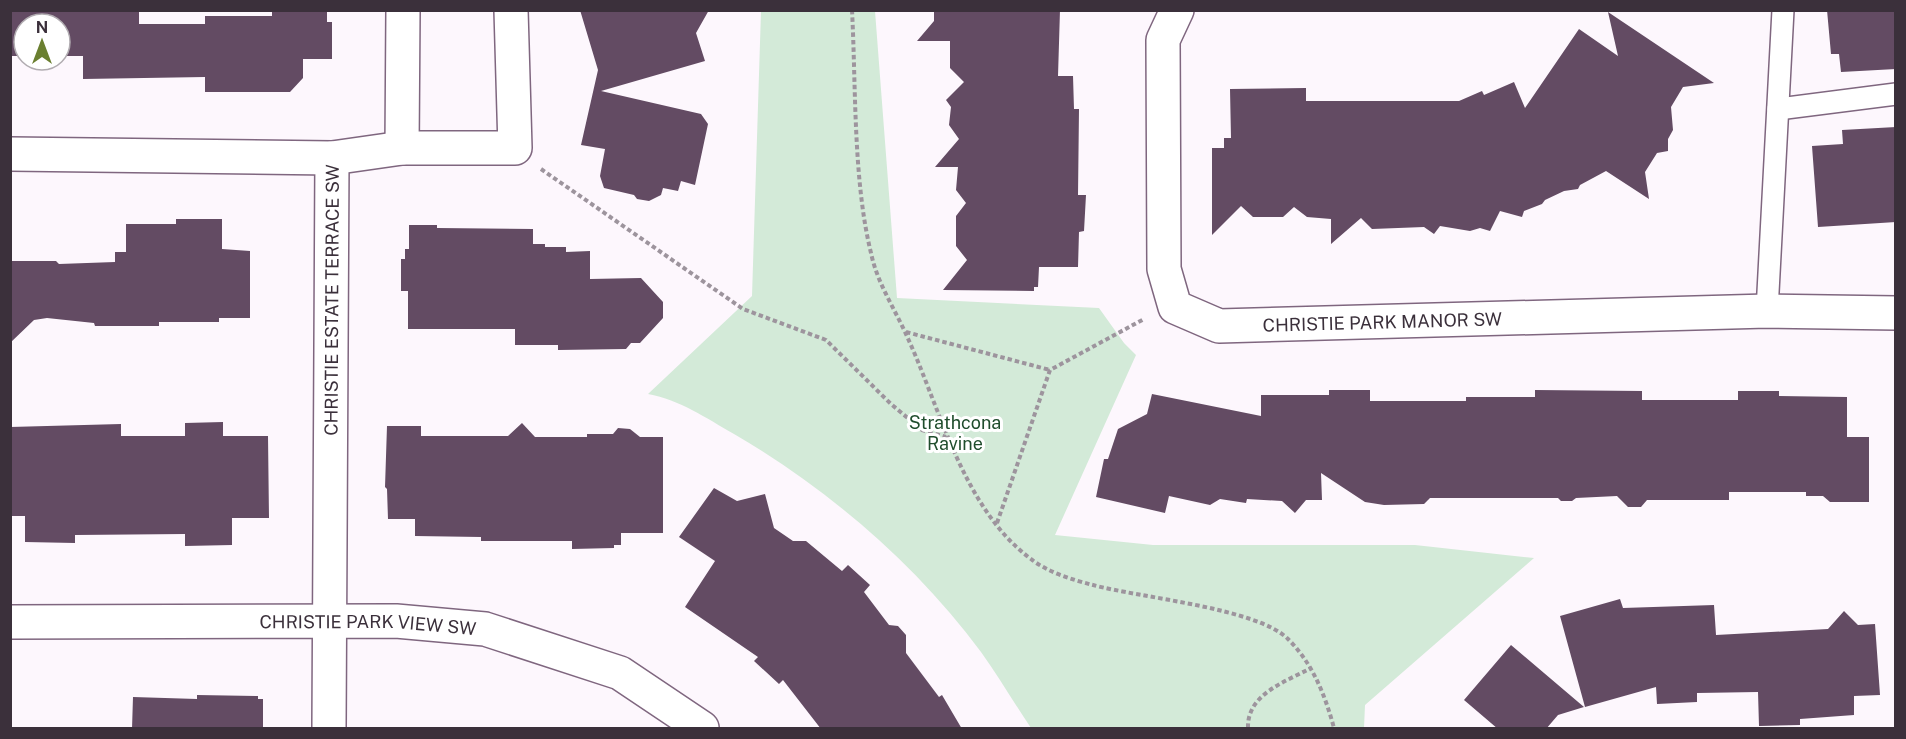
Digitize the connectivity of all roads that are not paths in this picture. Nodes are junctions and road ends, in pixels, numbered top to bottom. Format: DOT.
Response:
graph roads {
  1 [pos="403,10"];
  2 [pos="511,10"];
  3 [pos="1177,10"];
  4 [pos="1784,10"];
  5 [pos="1896,94"];
  6 [pos="1778,109"];
  7 [pos="402,148"];
  8 [pos="10,154"];
  9 [pos="332,158"];
  10 [pos="1767,311"];
  11 [pos="1896,313"];
  12 [pos="331,620"];
  13 [pos="10,622"];
  14 [pos="329,729"];
  15 [pos="702,729"];
  1 -- 7 [label="street"];
  2 -- 7 [label="street"];
  3 -- 10 [label="street, CHRISTIE PARK MANOR SW"];
  4 -- 6 [label="lane"];
  5 -- 6 [label="lane"];
  6 -- 10 [label="lane"];
  7 -- 9 [label="street"];
  8 -- 9 [label="street, CHRISTIE ESTATE TERRACE SW"];
  9 -- 12 [label="street, CHRISTIE ESTATE TERRACE SW"];
  10 -- 11 [label="street, CHRISTIE PARK MANOR SW"];
  12 -- 13 [label="street, CHRISTIE PARK VIEW SW"];
  12 -- 14 [label="street, CHRISTIE ESTATE TERRACE SW"];
  12 -- 15 [label="street, CHRISTIE PARK VIEW SW"];
}
